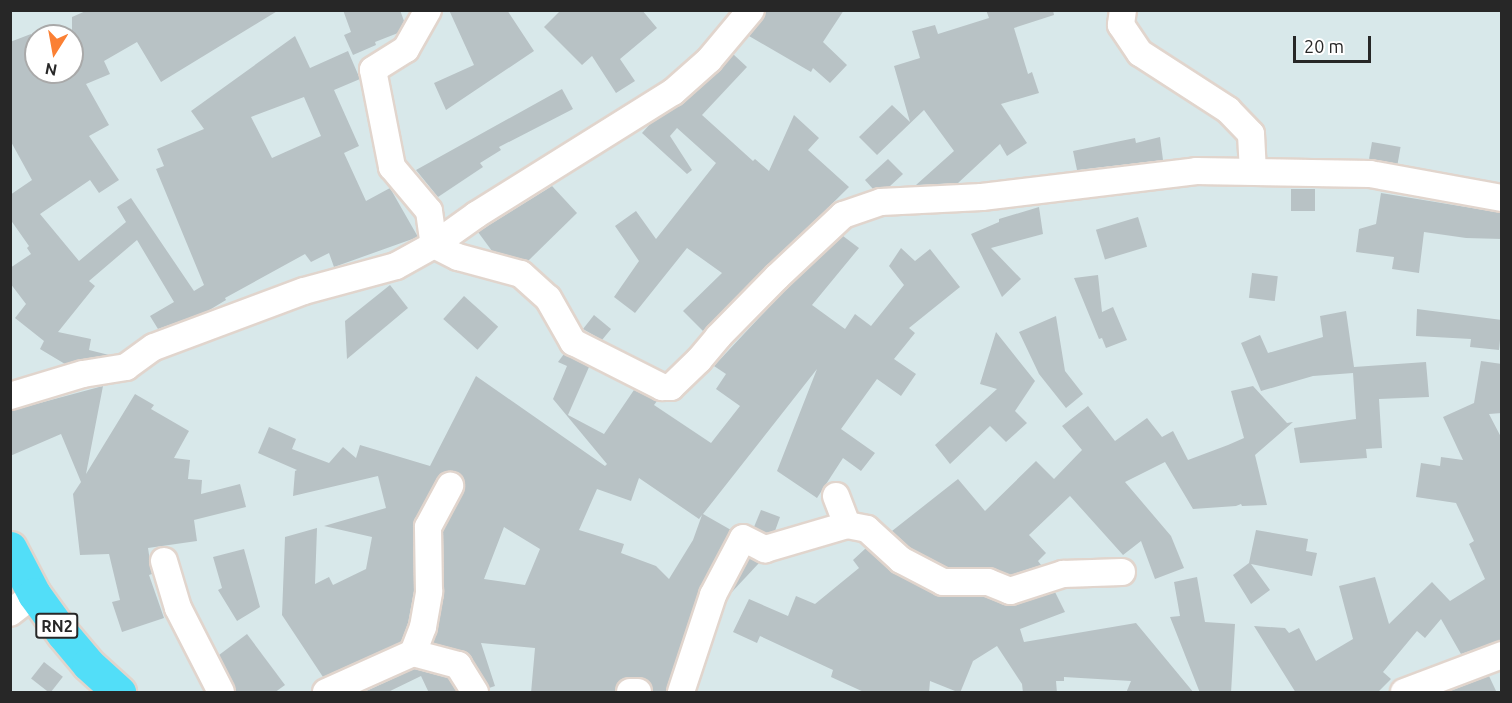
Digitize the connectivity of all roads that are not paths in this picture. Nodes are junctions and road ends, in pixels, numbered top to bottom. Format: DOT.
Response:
graph roads {
  1 [pos="428,10"];
  2 [pos="751,10"];
  3 [pos="1123,10"];
  4 [pos="1252,171"];
  5 [pos="1502,198"];
  6 [pos="434,245"];
  7 [pos="10,396"];
  8 [pos="450,486"];
  9 [pos="836,496"];
  10 [pos="847,525"];
  11 [pos="10,548"];
  12 [pos="164,561"];
  13 [pos="1122,572"];
  14 [pos="22,604"];
  15 [pos="413,653"];
  16 [pos="1502,655"];
  17 [pos="119,693"];
  18 [pos="221,693"];
  19 [pos="326,693"];
  20 [pos="475,693"];
  21 [pos="630,693"];
  22 [pos="638,693"];
  23 [pos="681,693"];
  24 [pos="1404,693"];
  1 -- 6 [label="street"];
  2 -- 6 [label="street"];
  3 -- 4 [label="street"];
  4 -- 5 [label="street"];
  4 -- 6 [label="street"];
  6 -- 7 [label="street"];
  8 -- 15 [label="street"];
  9 -- 10 [label="street"];
  10 -- 13 [label="street"];
  10 -- 23 [label="street"];
  11 -- 14 [label="highway, RN2"];
  12 -- 18 [label="street"];
  14 -- 17 [label="highway, RN2"];
  15 -- 19 [label="street"];
  15 -- 20 [label="street"];
  16 -- 24 [label="street"];
  21 -- 22 [label="street"];
}
